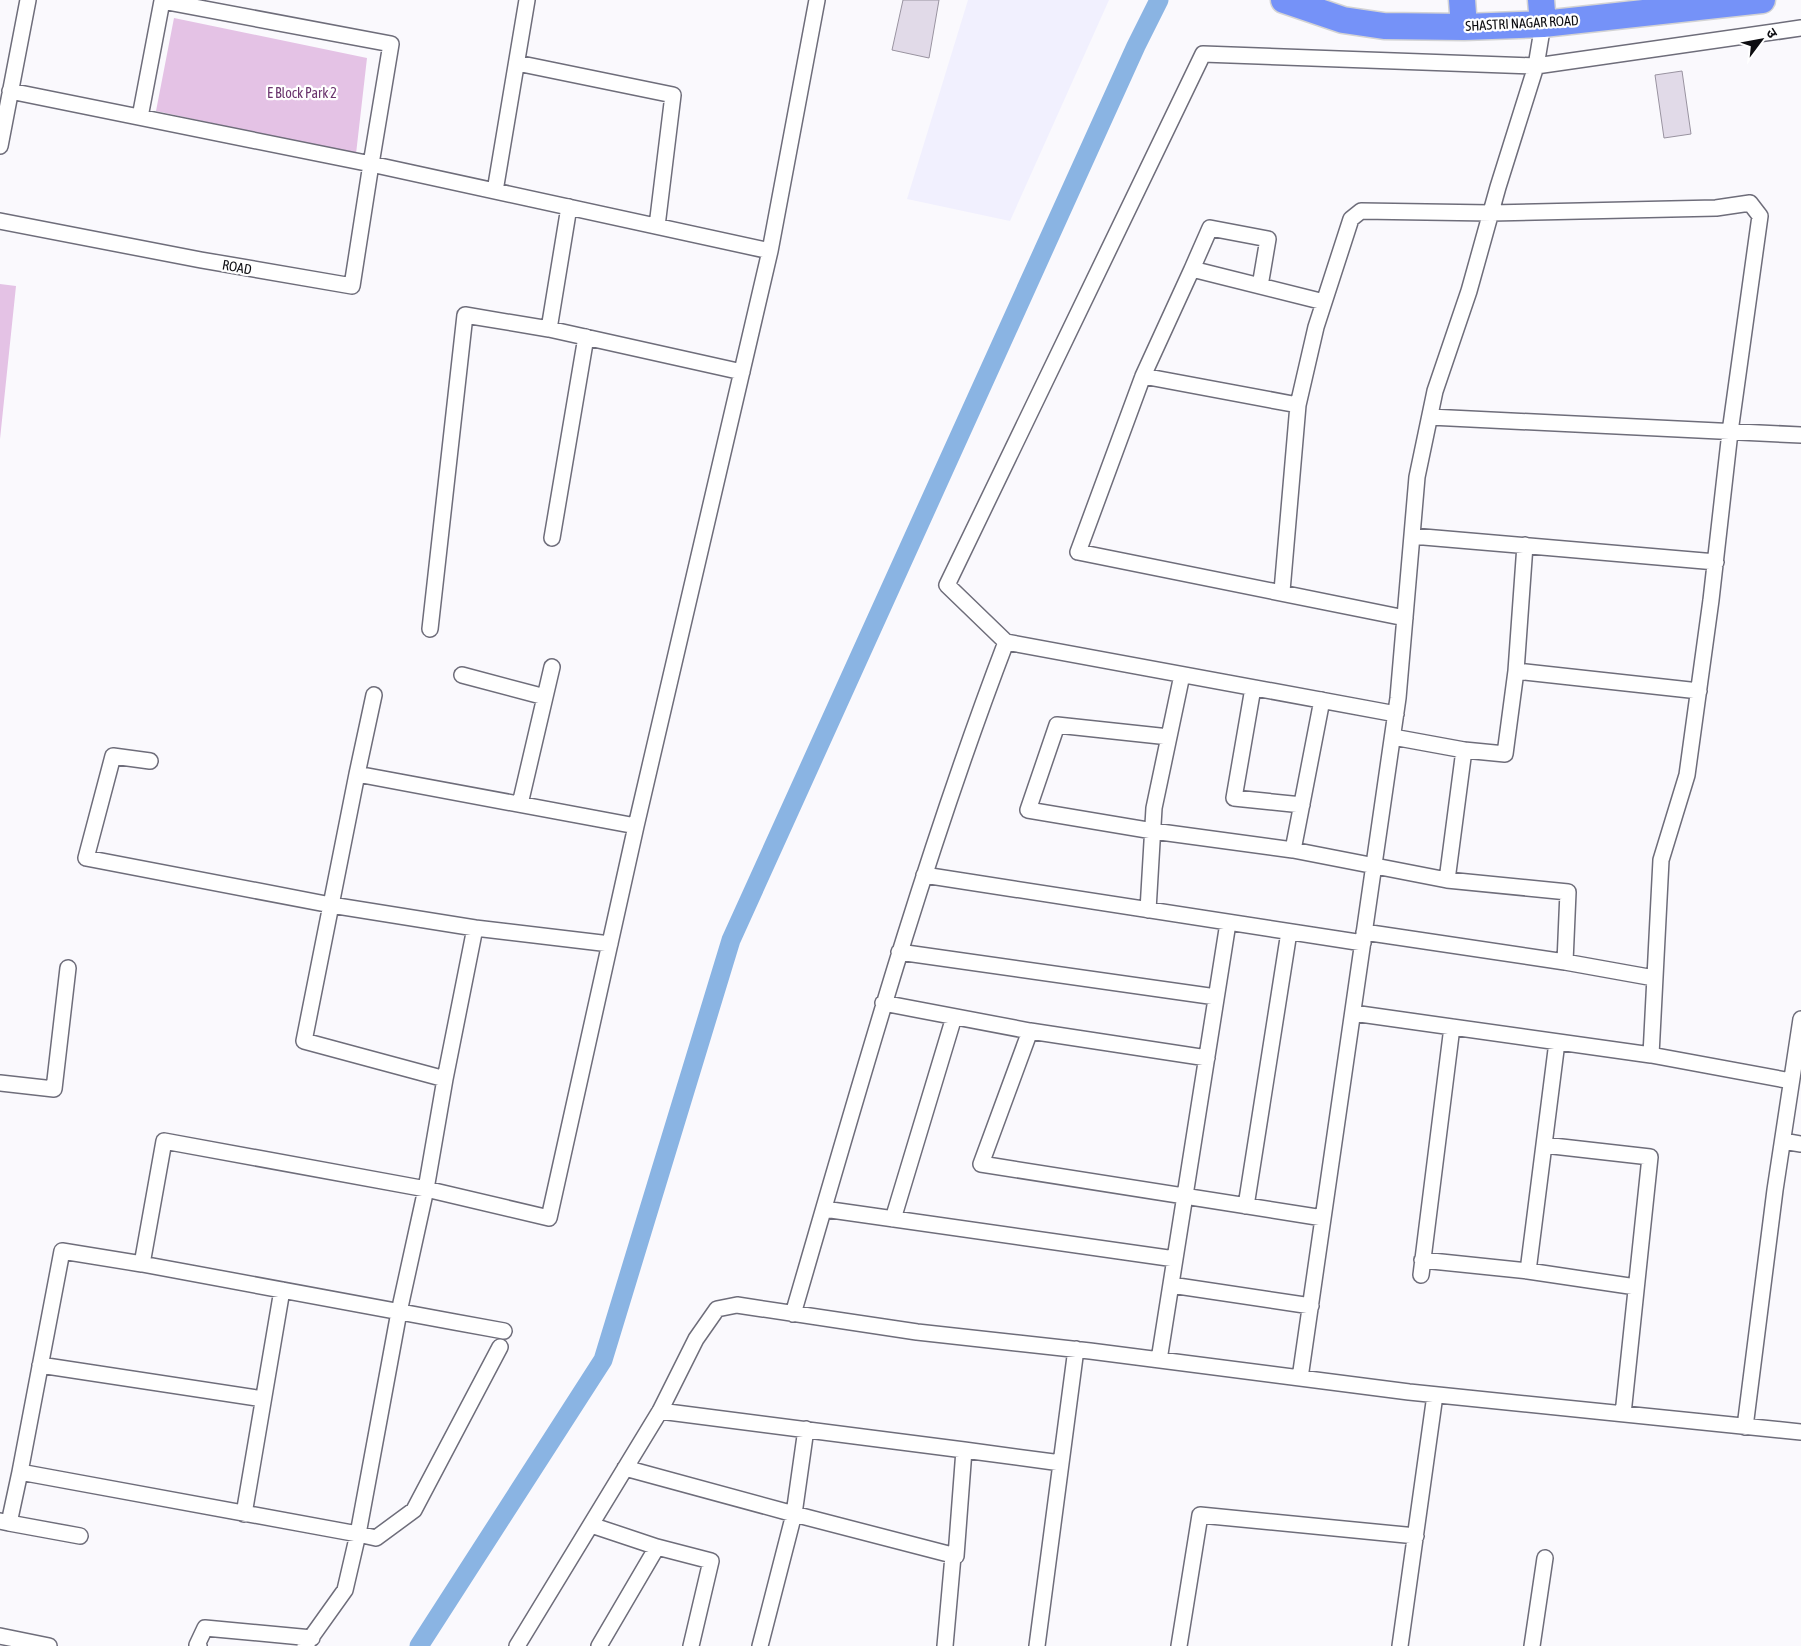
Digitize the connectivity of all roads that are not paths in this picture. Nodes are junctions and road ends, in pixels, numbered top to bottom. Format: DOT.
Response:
graph roads {
  1 [pos="28,0"];
  2 [pos="527,0"];
  3 [pos="817,0"];
  4 [pos="1284,0"];
  5 [pos="1462,0"];
  6 [pos="1762,0"];
  7 [pos="1542,12"];
  8 [pos="1464,27"];
  9 [pos="1801,28"];
  10 [pos="517,63"];
  11 [pos="1536,66"];
  12 [pos="10,92"];
  13 [pos="140,118"];
  14 [pos="0,146"];
  15 [pos="371,164"];
  16 [pos="496,191"];
  17 [pos="569,207"];
  18 [pos="1491,213"];
  19 [pos="0,221"];
  20 [pos="657,226"];
  21 [pos="770,251"];
  22 [pos="1192,269"];
  23 [pos="1260,286"];
  24 [pos="1324,302"];
  25 [pos="548,329"];
  26 [pos="586,337"];
  27 [pos="742,372"];
  28 [pos="1143,376"];
  29 [pos="1298,405"];
  30 [pos="1430,417"];
  31 [pos="1730,432"];
  32 [pos="1801,435"];
  33 [pos="1412,536"];
  34 [pos="552,538"];
  35 [pos="1525,546"];
  36 [pos="1716,562"];
  37 [pos="1282,592"];
  38 [pos="1405,618"];
  39 [pos="430,628"];
  40 [pos="1006,642"];
  41 [pos="552,667"];
  42 [pos="1516,671"];
  43 [pos="462,675"];
  44 [pos="1182,675"];
  45 [pos="1252,688"];
  46 [pos="1699,691"];
  47 [pos="374,695"];
  48 [pos="545,697"];
  49 [pos="1322,700"];
  50 [pos="1396,714"];
  51 [pos="1393,736"];
  52 [pos="1169,737"];
  53 [pos="1464,750"];
  54 [pos="150,761"];
  55 [pos="357,774"];
  56 [pos="520,804"];
  57 [pos="1302,805"];
  58 [pos="636,826"];
  59 [pos="1152,831"];
  60 [pos="1293,850"];
  61 [pos="1374,867"];
  62 [pos="924,875"];
  63 [pos="1447,880"];
  64 [pos="331,905"];
  65 [pos="1148,910"];
  66 [pos="1228,923"];
  67 [pos="475,928"];
  68 [pos="1289,932"];
  69 [pos="1364,938"];
  70 [pos="610,944"];
  71 [pos="900,952"];
  72 [pos="1565,962"];
  73 [pos="68,968"];
  74 [pos="1654,978"];
  75 [pos="1216,997"];
  76 [pos="883,1003"];
  77 [pos="1353,1013"];
  78 [pos="954,1016"];
  79 [pos="1801,1019"];
  80 [pos="1452,1027"];
  81 [pos="1030,1031"];
  82 [pos="1557,1042"];
  83 [pos="1799,1042"];
  84 [pos="1650,1056"];
  85 [pos="1207,1058"];
  86 [pos="445,1079"];
  87 [pos="1791,1081"];
  88 [pos="0,1083"];
  89 [pos="1783,1141"];
  90 [pos="1801,1144"];
  91 [pos="1544,1145"];
  92 [pos="426,1189"];
  93 [pos="1185,1197"];
  94 [pos="1246,1206"];
  95 [pos="824,1209"];
  96 [pos="1323,1218"];
  97 [pos="893,1219"];
  98 [pos="1175,1259"];
  99 [pos="142,1264"];
  100 [pos="1528,1270"];
  101 [pos="1171,1285"];
  102 [pos="1636,1287"];
  103 [pos="282,1290"];
  104 [pos="1311,1306"];
  105 [pos="399,1312"];
  106 [pos="793,1314"];
  107 [pos="504,1332"];
  108 [pos="500,1348"];
  109 [pos="1076,1349"];
  110 [pos="1159,1360"];
  111 [pos="40,1365"];
  112 [pos="1300,1378"];
  113 [pos="1435,1395"];
  114 [pos="264,1399"];
  115 [pos="660,1411"];
  116 [pos="1623,1414"];
  117 [pos="1745,1427"];
  118 [pos="806,1429"];
  119 [pos="1801,1432"];
  120 [pos="964,1450"];
  121 [pos="1061,1463"];
  122 [pos="625,1468"];
  123 [pos="20,1472"];
  124 [pos="244,1514"];
  125 [pos="794,1514"];
  126 [pos="4,1522"];
  127 [pos="591,1525"];
  128 [pos="358,1534"];
  129 [pos="80,1536"];
  130 [pos="1416,1536"];
  131 [pos="657,1547"];
  132 [pos="953,1556"];
  133 [pos="1545,1558"];
  134 [pos="0,1636"];
  135 [pos="309,1642"];
  136 [pos="49,1646"];
  137 [pos="197,1646"];
  138 [pos="517,1646"];
  139 [pos="599,1646"];
  140 [pos="691,1646"];
  141 [pos="760,1646"];
  142 [pos="945,1646"];
  143 [pos="1037,1646"];
  144 [pos="1179,1646"];
  145 [pos="1400,1646"];
  146 [pos="1532,1646"];
  1 -- 12 [label="street"];
  2 -- 10 [label="street"];
  3 -- 21 [label="street"];
  4 -- 8 [label="highway, SHASTRI NAGAR ROAD"];
  5 -- 8 [label="highway"];
  6 -- 7 [label="highway, SHASTRI NAGAR ROAD"];
  7 -- 8 [label="highway, SHASTRI NAGAR ROAD"];
  7 -- 11 [label="street"];
  9 -- 11 [label="street"];
  10 -- 16 [label="street"];
  10 -- 20 [label="street"];
  11 -- 18 [label="street"];
  11 -- 40 [label="street"];
  12 -- 13 [label="street"];
  12 -- 14 [label="street"];
  13 -- 15 [label="street"];
  13 -- 15 [label="street, ROAD"];
  15 -- 16 [label="street"];
  15 -- 19 [label="street, ROAD"];
  16 -- 17 [label="street"];
  17 -- 20 [label="street"];
  17 -- 25 [label="street"];
  18 -- 24 [label="street"];
  18 -- 30 [label="street"];
  18 -- 31 [label="street"];
  20 -- 21 [label="street"];
  21 -- 27 [label="street"];
  22 -- 23 [label="street"];
  22 -- 23 [label="street"];
  22 -- 28 [label="street"];
  23 -- 24 [label="street"];
  24 -- 29 [label="street"];
  25 -- 26 [label="street"];
  25 -- 39 [label="street"];
  26 -- 27 [label="street"];
  26 -- 34 [label="street"];
  27 -- 58 [label="street"];
  28 -- 29 [label="street"];
  28 -- 37 [label="street"];
  29 -- 37 [label="street"];
  30 -- 31 [label="street"];
  30 -- 33 [label="street"];
  31 -- 32 [label="street"];
  31 -- 36 [label="street"];
  33 -- 35 [label="street"];
  33 -- 38 [label="street"];
  35 -- 36 [label="street"];
  35 -- 42 [label="street"];
  36 -- 46 [label="street"];
  37 -- 38 [label="street"];
  38 -- 50 [label="street"];
  40 -- 44 [label="street"];
  40 -- 62 [label="street"];
  41 -- 48 [label="street"];
  42 -- 46 [label="street"];
  42 -- 53 [label="street"];
  43 -- 48 [label="street"];
  44 -- 45 [label="street"];
  44 -- 52 [label="street"];
  45 -- 49 [label="street"];
  45 -- 57 [label="street"];
  46 -- 74 [label="street"];
  47 -- 55 [label="street"];
  48 -- 56 [label="street"];
  49 -- 50 [label="street"];
  49 -- 57 [label="street"];
  50 -- 51 [label="street"];
  51 -- 53 [label="street"];
  51 -- 61 [label="street"];
  52 -- 59 [label="street"];
  52 -- 59 [label="street"];
  53 -- 63 [label="street"];
  54 -- 64 [label="street"];
  55 -- 56 [label="street"];
  55 -- 64 [label="street"];
  56 -- 58 [label="street"];
  57 -- 60 [label="street"];
  58 -- 70 [label="street"];
  59 -- 60 [label="street"];
  59 -- 65 [label="street"];
  60 -- 61 [label="street"];
  61 -- 63 [label="street"];
  61 -- 69 [label="street"];
  62 -- 65 [label="street"];
  62 -- 71 [label="street"];
  63 -- 72 [label="street"];
  64 -- 67 [label="street"];
  64 -- 86 [label="street"];
  65 -- 66 [label="street"];
  66 -- 68 [label="street"];
  66 -- 75 [label="street"];
  67 -- 70 [label="street"];
  67 -- 86 [label="street"];
  68 -- 69 [label="street"];
  68 -- 94 [label="street"];
  69 -- 72 [label="street"];
  69 -- 77 [label="street"];
  70 -- 92 [label="street"];
  71 -- 75 [label="street"];
  71 -- 76 [label="street"];
  72 -- 74 [label="street"];
  73 -- 88 [label="street"];
  74 -- 84 [label="street"];
  75 -- 85 [label="street"];
  76 -- 78 [label="street"];
  76 -- 95 [label="street"];
  77 -- 80 [label="street"];
  77 -- 96 [label="street"];
  78 -- 81 [label="street"];
  78 -- 97 [label="street"];
  79 -- 83 [label="street"];
  80 -- 82 [label="street"];
  80 -- 100 [label="street"];
  81 -- 85 [label="street"];
  81 -- 93 [label="street"];
  82 -- 84 [label="street"];
  82 -- 91 [label="street"];
  83 -- 87 [label="street"];
  84 -- 87 [label="street"];
  85 -- 93 [label="street"];
  86 -- 92 [label="street"];
  87 -- 89 [label="street"];
  89 -- 90 [label="street"];
  89 -- 117 [label="street"];
  91 -- 100 [label="street"];
  91 -- 102 [label="street"];
  92 -- 99 [label="street"];
  92 -- 105 [label="street"];
  93 -- 94 [label="street"];
  93 -- 98 [label="street"];
  94 -- 96 [label="street"];
  95 -- 97 [label="street"];
  95 -- 106 [label="street"];
  96 -- 104 [label="street"];
  97 -- 98 [label="street"];
  98 -- 101 [label="street"];
  99 -- 103 [label="street"];
  99 -- 111 [label="street"];
  100 -- 102 [label="street"];
  101 -- 104 [label="street"];
  101 -- 110 [label="street"];
  102 -- 116 [label="street"];
  103 -- 105 [label="street"];
  103 -- 114 [label="street"];
  104 -- 112 [label="street"];
  105 -- 107 [label="street"];
  105 -- 128 [label="street"];
  106 -- 109 [label="street"];
  106 -- 115 [label="street"];
  108 -- 128 [label="street"];
  109 -- 110 [label="street"];
  109 -- 121 [label="street"];
  110 -- 112 [label="street"];
  111 -- 114 [label="street"];
  111 -- 123 [label="street"];
  112 -- 113 [label="street"];
  113 -- 116 [label="street"];
  113 -- 130 [label="street"];
  114 -- 124 [label="street"];
  115 -- 118 [label="street"];
  115 -- 122 [label="street"];
  116 -- 117 [label="street"];
  117 -- 119 [label="street"];
  118 -- 120 [label="street"];
  118 -- 125 [label="street"];
  120 -- 121 [label="street"];
  120 -- 132 [label="street"];
  121 -- 143 [label="street"];
  122 -- 125 [label="street"];
  122 -- 127 [label="street"];
  123 -- 124 [label="street"];
  123 -- 126 [label="street"];
  124 -- 128 [label="street"];
  125 -- 132 [label="street"];
  125 -- 141 [label="street"];
  126 -- 129 [label="street"];
  127 -- 131 [label="street"];
  127 -- 138 [label="street"];
  128 -- 135 [label="street"];
  130 -- 144 [label="street"];
  130 -- 145 [label="street"];
  131 -- 139 [label="street"];
  131 -- 140 [label="street"];
  132 -- 142 [label="street"];
  133 -- 146 [label="street"];
  134 -- 136 [label="street"];
  135 -- 137 [label="street"];
}
